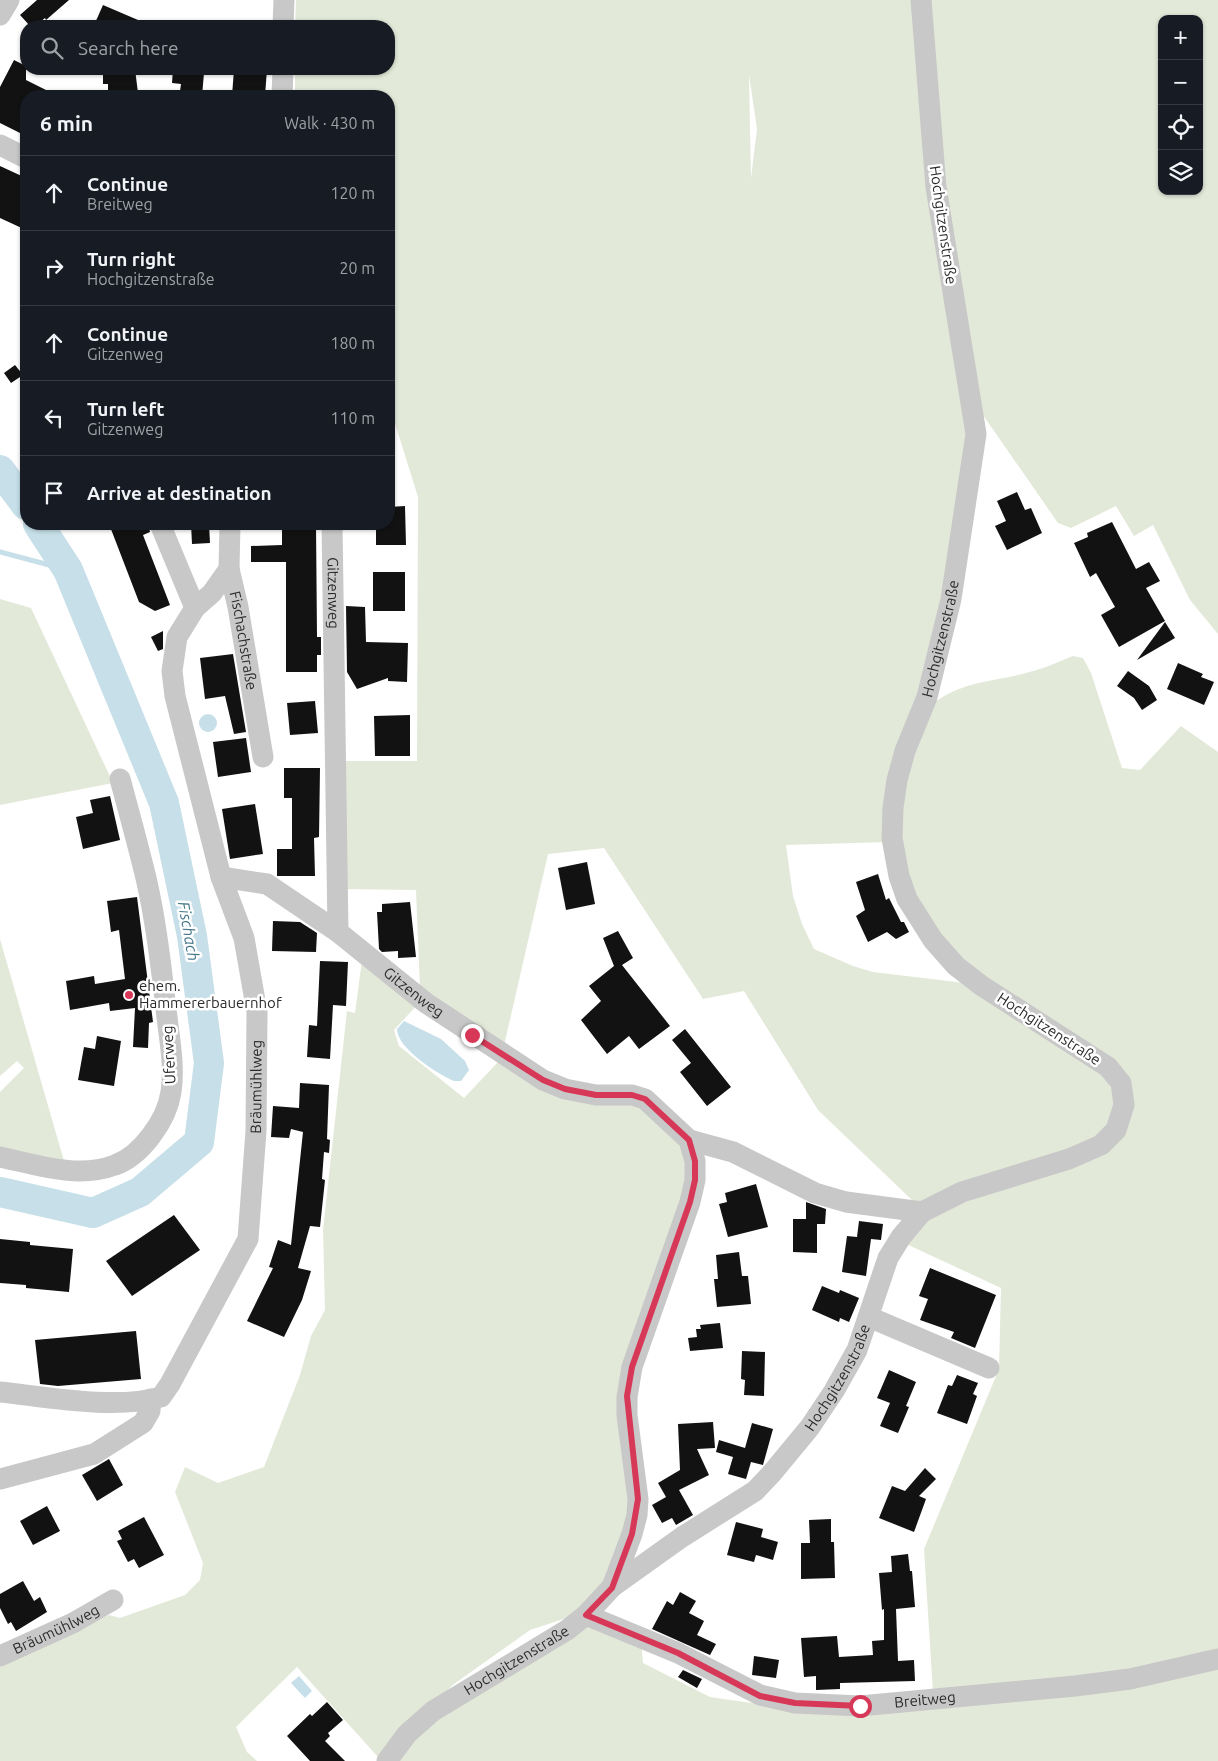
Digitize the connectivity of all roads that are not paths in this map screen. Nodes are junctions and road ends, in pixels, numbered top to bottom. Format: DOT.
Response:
graph roads {
  1 [pos="9,0"];
  2 [pos="284,0"];
  3 [pos="921,0"];
  4 [pos="0,15"];
  5 [pos="283,20"];
  6 [pos="283,75"];
  7 [pos="282,90"];
  8 [pos="0,146"];
  9 [pos="20,155"];
  10 [pos="162,530"];
  11 [pos="230,530"];
  12 [pos="332,530"];
  13 [pos="230,569"];
  14 [pos="195,608"];
  15 [pos="263,757"];
  16 [pos="120,779"];
  17 [pos="221,877"];
  18 [pos="338,932"];
  19 [pos="689,1140"];
  20 [pos="0,1157"];
  21 [pos="922,1212"];
  22 [pos="870,1317"];
  23 [pos="989,1368"];
  24 [pos="0,1392"];
  25 [pos="151,1399"];
  26 [pos="0,1479"];
  27 [pos="612,1588"];
  28 [pos="112,1600"];
  29 [pos="586,1615"];
  30 [pos="0,1656"];
  31 [pos="1218,1659"];
  32 [pos="387,1761"];
  1 -- 4 [label="street"];
  2 -- 5 [label="street"];
  3 -- 21 [label="street, Hochgitzenstraße"];
  6 -- 7 [label="street"];
  8 -- 9 [label="street"];
  10 -- 14 [label="street"];
  11 -- 13 [label="street, Fischachstraße"];
  12 -- 18 [label="street, Gitzenweg"];
  13 -- 14 [label="street, Bräumühlweg"];
  13 -- 15 [label="street, Fischachstraße"];
  14 -- 17 [label="street, Bräumühlweg"];
  16 -- 20 [label="street, Uferweg"];
  17 -- 18 [label="street, Gitzenweg"];
  17 -- 25 [label="street, Bräumühlweg"];
  18 -- 19 [label="street, Gitzenweg"];
  19 -- 21 [label="street"];
  19 -- 27 [label="street"];
  21 -- 22 [label="street, Hochgitzenstraße"];
  22 -- 23 [label="street"];
  22 -- 27 [label="street, Hochgitzenstraße"];
  24 -- 25 [label="street"];
  25 -- 26 [label="street"];
  27 -- 29 [label="street, Hochgitzenstraße"];
  28 -- 30 [label="street, Bräumühlweg"];
  29 -- 31 [label="street, Breitweg"];
  29 -- 32 [label="street, Hochgitzenstraße"];
}
